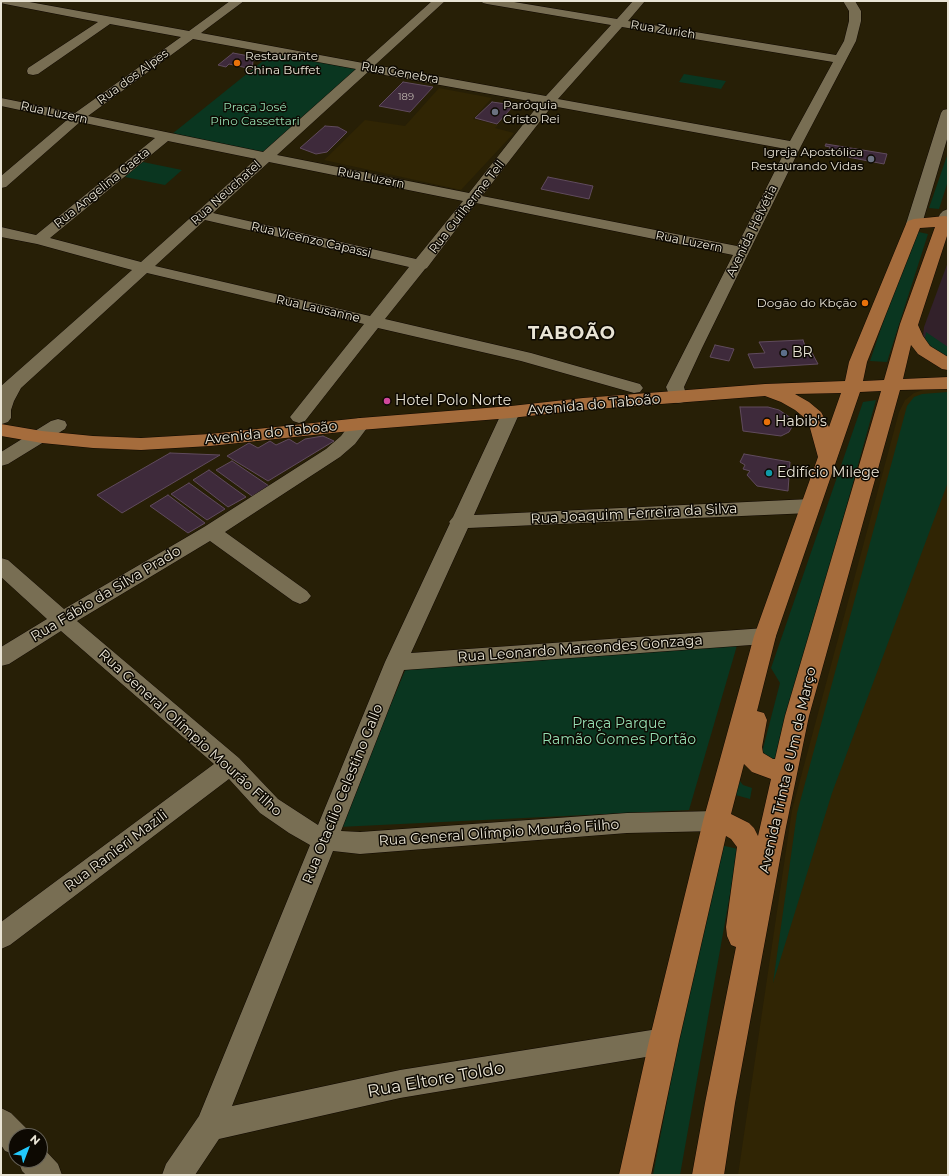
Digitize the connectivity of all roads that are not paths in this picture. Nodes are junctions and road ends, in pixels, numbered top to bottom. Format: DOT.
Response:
graph roads {
  1 [pos="6,1"];
  2 [pos="238,1"];
  3 [pos="439,1"];
  4 [pos="487,1"];
  5 [pos="639,1"];
  6 [pos="849,1"];
  7 [pos="1,4"];
  8 [pos="108,20"];
  9 [pos="620,23"];
  10 [pos="191,35"];
  11 [pos="839,59"];
  12 [pos="366,67"];
  13 [pos="32,71"];
  14 [pos="550,100"];
  15 [pos="1,102"];
  16 [pos="948,113"];
  17 [pos="77,118"];
  18 [pos="166,136"];
  19 [pos="794,146"];
  20 [pos="266,157"];
  21 [pos="31,158"];
  22 [pos="1,167"];
  23 [pos="1,184"];
  24 [pos="473,198"];
  25 [pos="202,215"];
  26 [pos="947,218"];
  27 [pos="914,224"];
  28 [pos="1,232"];
  29 [pos="39,240"];
  30 [pos="742,252"];
  31 [pos="421,265"];
  32 [pos="144,268"];
  33 [pos="375,322"];
  34 [pos="909,324"];
  35 [pos="948,365"];
  36 [pos="948,371"];
  37 [pos="894,378"];
  38 [pos="854,380"];
  39 [pos="948,383"];
  40 [pos="634,388"];
  41 [pos="8,390"];
  42 [pos="765,390"];
  43 [pos="677,392"];
  44 [pos="511,412"];
  45 [pos="299,417"];
  46 [pos="1,422"];
  47 [pos="360,424"];
  48 [pos="58,426"];
  49 [pos="42,437"];
  50 [pos="827,456"];
  51 [pos="1,460"];
  52 [pos="810,506"];
  53 [pos="459,522"];
  54 [pos="211,532"];
  55 [pos="1,565"];
  56 [pos="300,596"];
  57 [pos="62,620"];
  58 [pos="765,636"];
  59 [pos="1,658"];
  60 [pos="396,662"];
  61 [pos="757,663"];
  62 [pos="231,765"];
  63 [pos="785,770"];
  64 [pos="716,821"];
  65 [pos="324,840"];
  66 [pos="1,937"];
  67 [pos="746,965"];
  68 [pos="664,1041"];
  69 [pos="1,1123"];
  70 [pos="210,1126"];
  71 [pos="8,1131"];
  72 [pos="176,1175"];
  73 [pos="635,1175"];
  74 [pos="708,1175"];
  1 -- 7 [label="street"];
  1 -- 8 [label="street, Rua Genebra"];
  2 -- 10 [label="street, Rua dos Alpes"];
  3 -- 12 [label="street, Rua Neuchatel"];
  4 -- 9 [label="street, Rua Zurich"];
  5 -- 9 [label="street, Rua Guilherme Tell"];
  6 -- 11 [label="street, Avenida Helvétia"];
  8 -- 10 [label="street, Rua Genebra"];
  8 -- 13 [label="street"];
  9 -- 11 [label="street, Rua Zurich"];
  9 -- 14 [label="street, Rua Guilherme Tell"];
  10 -- 12 [label="street, Rua Genebra"];
  10 -- 17 [label="street, Rua dos Alpes"];
  11 -- 19 [label="street, Avenida Helvétia"];
  12 -- 14 [label="street, Rua Genebra"];
  12 -- 20 [label="street, Rua Neuchatel"];
  14 -- 19 [label="street, Rua Genebra"];
  14 -- 24 [label="street, Rua Guilherme Tell"];
  15 -- 17 [label="street, Rua Luzern"];
  16 -- 27 [label="street"];
  17 -- 18 [label="street, Rua Luzern"];
  17 -- 21 [label="street, Rua dos Alpes"];
  18 -- 20 [label="street, Rua Luzern"];
  18 -- 29 [label="street, Rua Angelina Gaeta"];
  19 -- 30 [label="street, Avenida Helvétia"];
  20 -- 24 [label="street, Rua Luzern"];
  20 -- 25 [label="street, Rua Neuchatel"];
  21 -- 22 [label="street, Rua dos Alpes"];
  21 -- 23 [label="street, Rua dos Alpes"];
  24 -- 30 [label="street, Rua Luzern"];
  24 -- 31 [label="street, Rua Guilherme Tell"];
  25 -- 31 [label="street, Rua Vicenzo Capassi"];
  25 -- 32 [label="street, Rua Neuchatel"];
  26 -- 27 [label="main road"];
  26 -- 34 [label="main road, Avenida Trinta e Um de Março"];
  27 -- 38 [label="main road"];
  28 -- 29 [label="street, Rua Lausanne"];
  29 -- 32 [label="street, Rua Lausanne"];
  30 -- 43 [label="street, Avenida Helvétia"];
  31 -- 33 [label="street, Rua Guilherme Tell"];
  32 -- 33 [label="street, Rua Lausanne"];
  32 -- 41 [label="street, Rua Neuchatel"];
  33 -- 40 [label="street, Rua Lausanne"];
  33 -- 45 [label="street, Rua Guilherme Tell"];
  34 -- 35 [label="main road"];
  34 -- 37 [label="main road, Avenida Trinta e Um de Março"];
  36 -- 37 [label="main road, Avenida do Taboão"];
  37 -- 38 [label="main road, Avenida do Taboão"];
  37 -- 39 [label="main road, Avenida do Taboão"];
  37 -- 63 [label="main road, Avenida Trinta e Um de Março"];
  38 -- 42 [label="main road, Avenida do Taboão"];
  38 -- 43 [label="main road, Avenida do Taboão"];
  38 -- 50 [label="main road"];
  40 -- 43 [label="main road, Avenida do Taboão"];
  40 -- 45 [label="main road, Avenida do Taboão"];
  41 -- 46 [label="street, Rua Neuchatel"];
  42 -- 43 [label="main road, Avenida do Taboão"];
  42 -- 50 [label="main road"];
  43 -- 44 [label="main road, Avenida do Taboão"];
  44 -- 47 [label="main road, Avenida do Taboão"];
  44 -- 53 [label="street, Rua Otacílio Celestino Gallo"];
  45 -- 48 [label="main road, Avenida do Taboão"];
  46 -- 48 [label="main road, Avenida do Taboão"];
  46 -- 49 [label="main road, Avenida do Taboão"];
  47 -- 49 [label="main road, Avenida do Taboão"];
  47 -- 54 [label="street, Rua Fábio da Silva Prado"];
  48 -- 49 [label="street"];
  49 -- 51 [label="street"];
  50 -- 52 [label="main road"];
  52 -- 53 [label="street, Rua Joaquim Ferreira da Silva"];
  52 -- 58 [label="main road"];
  53 -- 60 [label="street, Rua Otacílio Celestino Gallo"];
  54 -- 56 [label="street"];
  54 -- 57 [label="street, Rua Fábio da Silva Prado"];
  55 -- 57 [label="street, Rua General Olímpio Mourão Filho"];
  57 -- 59 [label="street, Rua Fábio da Silva Prado"];
  57 -- 62 [label="street, Rua General Olímpio Mourão Filho"];
  58 -- 60 [label="street, Rua Leonardo Marcondes Gonzaga"];
  58 -- 61 [label="main road"];
  60 -- 65 [label="street, Rua Otacílio Celestino Gallo"];
  61 -- 63 [label="main road"];
  61 -- 64 [label="main road"];
  62 -- 65 [label="street, Rua General Olímpio Mourão Filho"];
  62 -- 66 [label="street, Rua Ranieri Mazili"];
  63 -- 67 [label="main road, Avenida Trinta e Um de Março"];
  64 -- 65 [label="street, Rua General Olímpio Mourão Filho"];
  64 -- 67 [label="main road"];
  64 -- 68 [label="main road"];
  65 -- 70 [label="street, Rua Otacílio Celestino Gallo"];
  67 -- 74 [label="main road, Avenida Trinta e Um de Março"];
  68 -- 70 [label="street, Rua Eltore Toldo"];
  68 -- 73 [label="main road"];
  69 -- 71 [label="street"];
  70 -- 72 [label="street, Rua Otacílio Celestino Gallo"];
}
